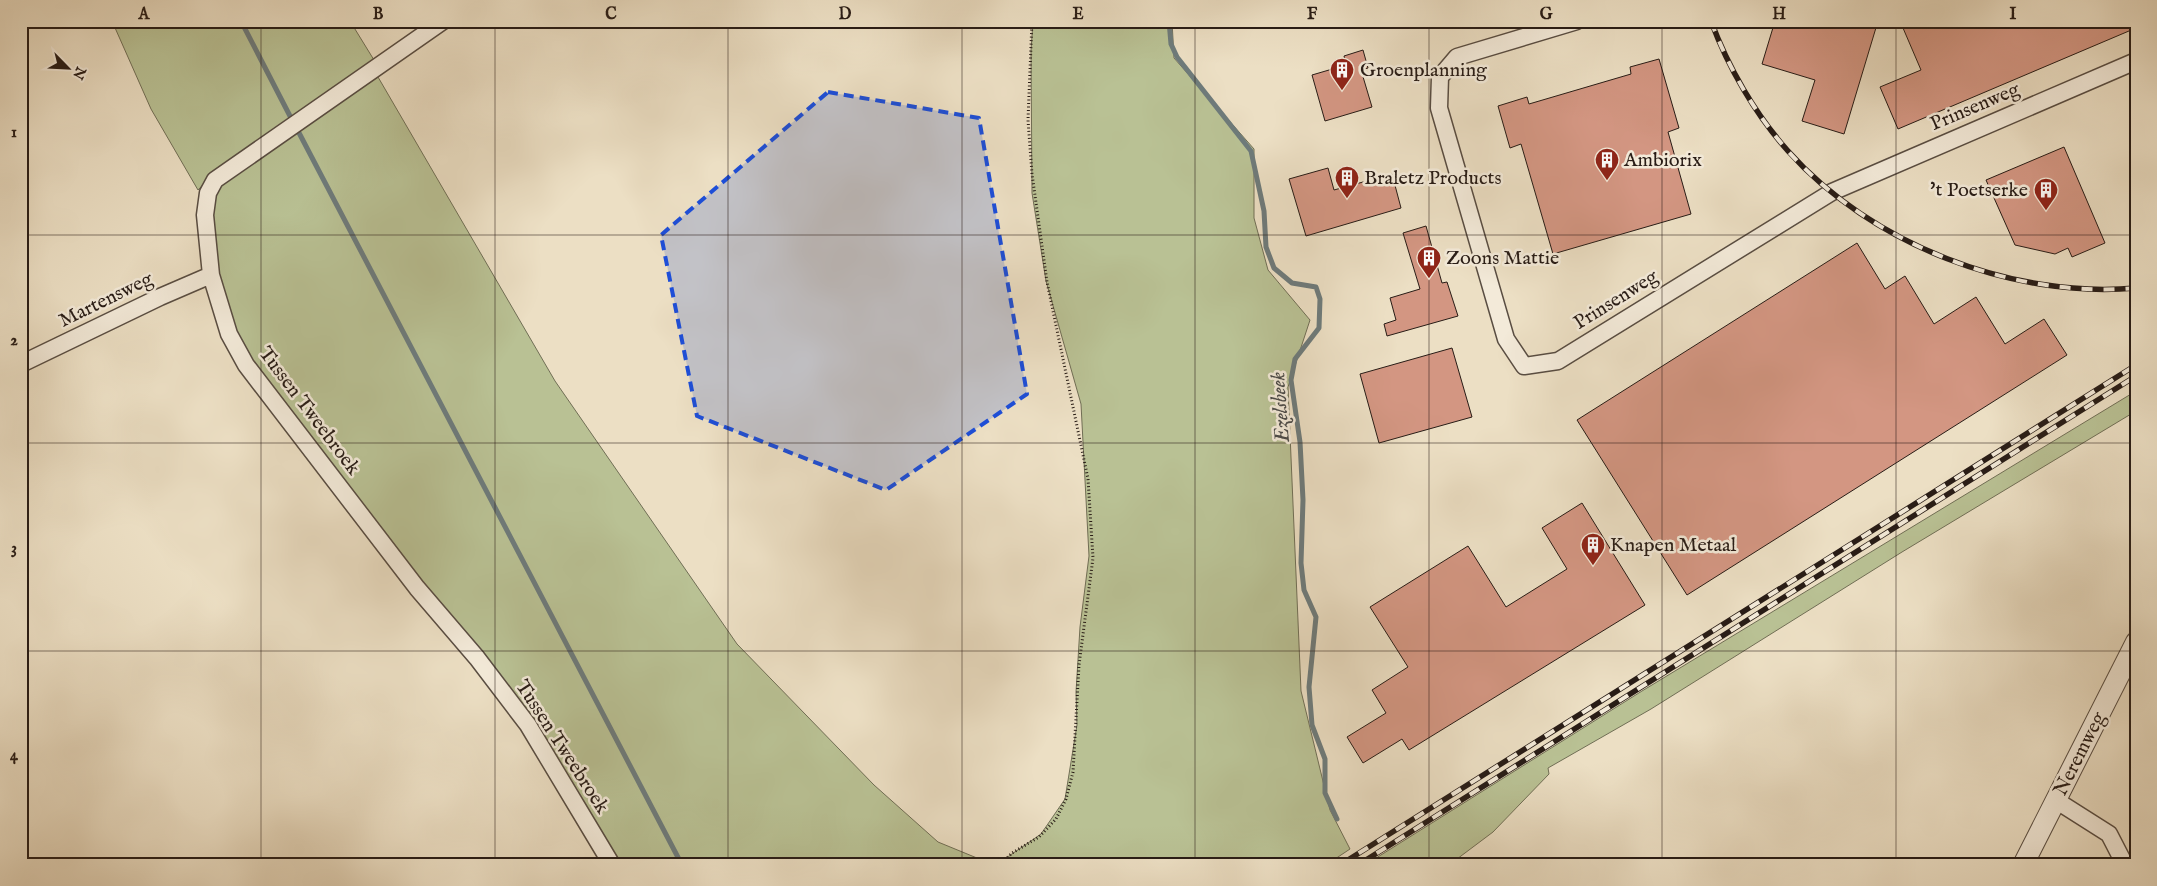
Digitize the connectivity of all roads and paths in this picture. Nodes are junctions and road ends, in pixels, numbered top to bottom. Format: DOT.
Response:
graph roads {
  1 [pos="443,21"];
  2 [pos="1032,21"];
  3 [pos="1577,21"];
  4 [pos="2136,60"];
  5 [pos="211,275"];
  6 [pos="21,364"];
  7 [pos="2136,642"];
  8 [pos="2057,801"];
  9 [pos="612,865"];
  10 [pos="1000,865"];
  11 [pos="2023,865"];
  12 [pos="2126,865"];
  1 -- 5 [label="street, Tussen Tweebroek"];
  2 -- 10 [label="path"];
  3 -- 4 [label="street, Prinsenweg"];
  5 -- 6 [label="street, Martensweg"];
  5 -- 9 [label="street, Tussen Tweebroek"];
  7 -- 8 [label="street, Neremweg"];
  8 -- 11 [label="street, Neremweg"];
  8 -- 12 [label="street"];
}
